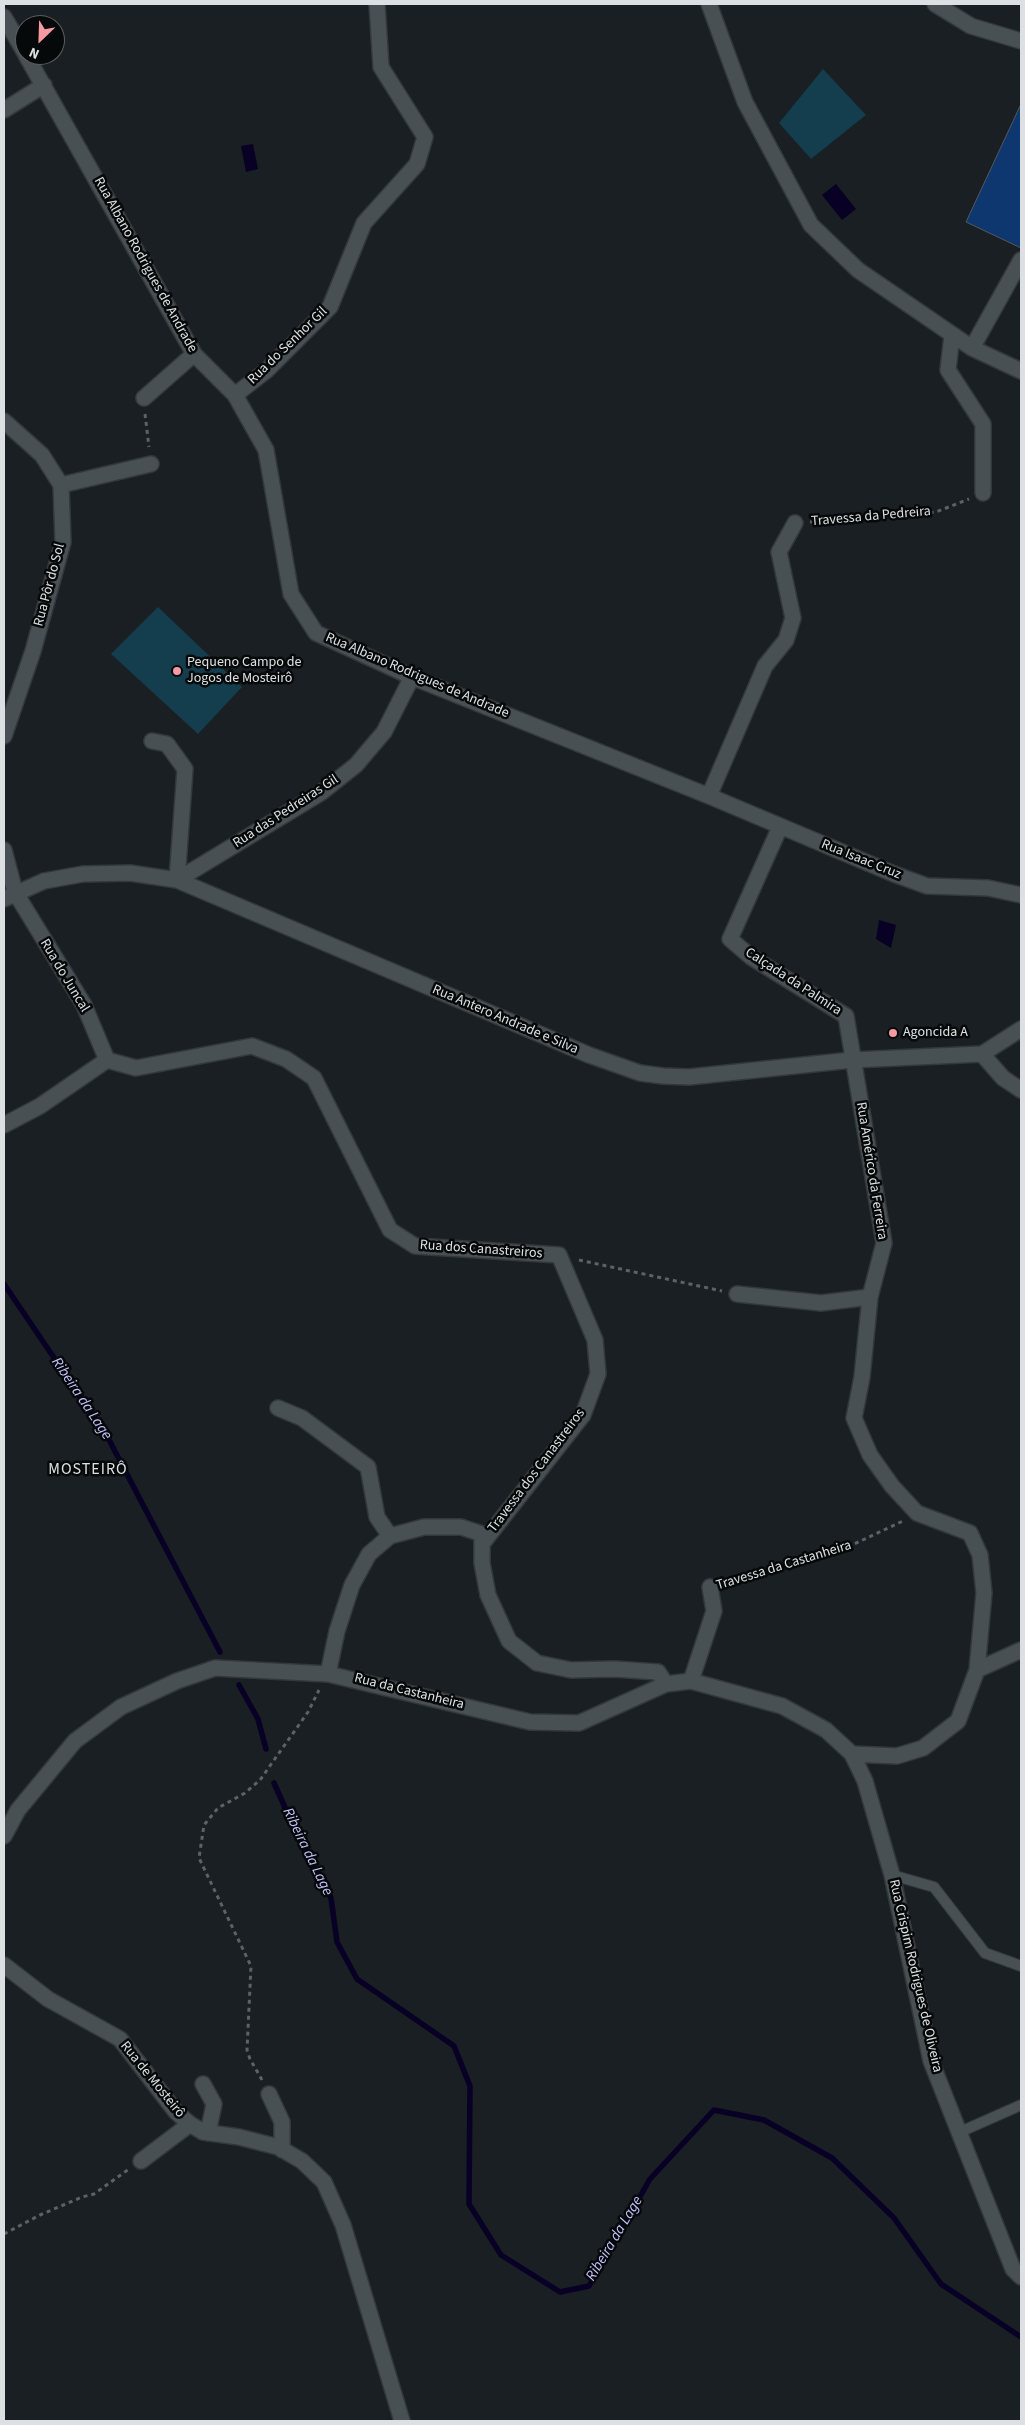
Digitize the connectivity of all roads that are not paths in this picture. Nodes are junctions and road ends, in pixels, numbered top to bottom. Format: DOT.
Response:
graph roads {
  1 [pos="377,4"];
  2 [pos="709,4"];
  3 [pos="935,4"];
  4 [pos="4,17"];
  5 [pos="15,36"];
  6 [pos="1021,41"];
  7 [pos="32,65"];
  8 [pos="44,85"];
  9 [pos="4,110"];
  10 [pos="1021,260"];
  11 [pos="952,335"];
  12 [pos="972,348"];
  13 [pos="194,354"];
  14 [pos="1021,371"];
  15 [pos="235,395"];
  16 [pos="144,398"];
  17 [pos="4,422"];
  18 [pos="151,464"];
  19 [pos="61,485"];
  20 [pos="983,494"];
  21 [pos="795,523"];
  22 [pos="412,677"];
  23 [pos="4,736"];
  24 [pos="152,740"];
  25 [pos="709,796"];
  26 [pos="780,827"];
  27 [pos="4,850"];
  28 [pos="177,880"];
  29 [pos="1021,894"];
  30 [pos="9,896"];
  31 [pos="1021,1028"];
  32 [pos="982,1054"];
  33 [pos="107,1060"];
  34 [pos="852,1060"];
  35 [pos="1021,1090"];
  36 [pos="4,1125"];
  37 [pos="559,1255"];
  38 [pos="738,1294"];
  39 [pos="870,1297"];
  40 [pos="278,1408"];
  41 [pos="390,1536"];
  42 [pos="482,1544"];
  43 [pos="710,1587"];
  44 [pos="1021,1650"];
  45 [pos="977,1670"];
  46 [pos="328,1674"];
  47 [pos="691,1682"];
  48 [pos="666,1684"];
  49 [pos="852,1754"];
  50 [pos="4,1836"];
  51 [pos="892,1875"];
  52 [pos="4,1964"];
  53 [pos="1021,1966"];
  54 [pos="203,2084"];
  55 [pos="269,2094"];
  56 [pos="1021,2106"];
  57 [pos="190,2124"];
  58 [pos="960,2132"];
  59 [pos="208,2133"];
  60 [pos="282,2150"];
  61 [pos="140,2160"];
  62 [pos="1021,2277"];
  63 [pos="402,2421"];
  1 -- 15 [label="street, Rua do Senhor Gil"];
  2 -- 11 [label="street"];
  3 -- 6 [label="street"];
  4 -- 5 [label="street, Rua Albano Rodrigues de Andrade"];
  7 -- 8 [label="street, Rua Albano Rodrigues de Andrade"];
  8 -- 9 [label="street"];
  8 -- 13 [label="street, Rua Albano Rodrigues de Andrade"];
  10 -- 12 [label="street"];
  11 -- 12 [label="street"];
  11 -- 20 [label="street"];
  12 -- 14 [label="street"];
  13 -- 15 [label="street, Rua Albano Rodrigues de Andrade"];
  13 -- 16 [label="street"];
  15 -- 22 [label="street, Rua Albano Rodrigues de Andrade"];
  17 -- 19 [label="street"];
  18 -- 19 [label="street"];
  19 -- 23 [label="street, Rua Pôr do Sol"];
  21 -- 25 [label="street, Travessa da Pedreira"];
  22 -- 25 [label="street, Rua Albano Rodrigues de Andrade"];
  22 -- 28 [label="street, Rua das Pedreiras Gil"];
  24 -- 28 [label="street"];
  25 -- 26 [label="street, Rua Isaac Cruz"];
  26 -- 29 [label="street, Rua Isaac Cruz"];
  26 -- 34 [label="street, Calçada da Palmira"];
  27 -- 30 [label="street"];
  28 -- 30 [label="street, Rua Antero Andrade e Silva"];
  28 -- 34 [label="street, Rua Antero Andrade e Silva"];
  30 -- 33 [label="street, Rua do Juncal"];
  31 -- 32 [label="street"];
  32 -- 34 [label="street, Rua Antero Andrade e Silva"];
  32 -- 35 [label="street"];
  33 -- 36 [label="street"];
  33 -- 37 [label="street, Rua dos Canastreiros"];
  34 -- 39 [label="street, Rua Américo da Ferreira"];
  37 -- 42 [label="street, Travessa dos Canastreiros"];
  38 -- 39 [label="street"];
  39 -- 45 [label="street, Rua Américo da Ferreira"];
  40 -- 41 [label="street"];
  41 -- 42 [label="street, Travessa dos Canastreiros"];
  41 -- 46 [label="street, Travessa dos Canastreiros"];
  42 -- 48 [label="street, Travessa dos Canastreiros"];
  43 -- 47 [label="street, Travessa da Castanheira"];
  44 -- 45 [label="street"];
  45 -- 49 [label="street, Rua Américo da Ferreira"];
  46 -- 48 [label="street, Rua da Castanheira"];
  46 -- 50 [label="street, Rua da Castanheira"];
  47 -- 48 [label="street, Rua da Castanheira"];
  47 -- 49 [label="street, Rua da Castanheira"];
  49 -- 51 [label="street, Rua Crispim Rodrigues de Oliveira"];
  51 -- 53 [label="lane"];
  51 -- 58 [label="street, Rua Crispim Rodrigues de Oliveira"];
  52 -- 57 [label="street, Rua de Mosteirô"];
  54 -- 59 [label="street"];
  55 -- 60 [label="street"];
  56 -- 58 [label="lane"];
  57 -- 59 [label="street, Rua de Mosteirô"];
  57 -- 61 [label="street"];
  58 -- 62 [label="street, Rua Crispim Rodrigues de Oliveira"];
  59 -- 60 [label="street, Rua de Mosteirô"];
  60 -- 63 [label="street, Rua de Mosteirô"];
}
